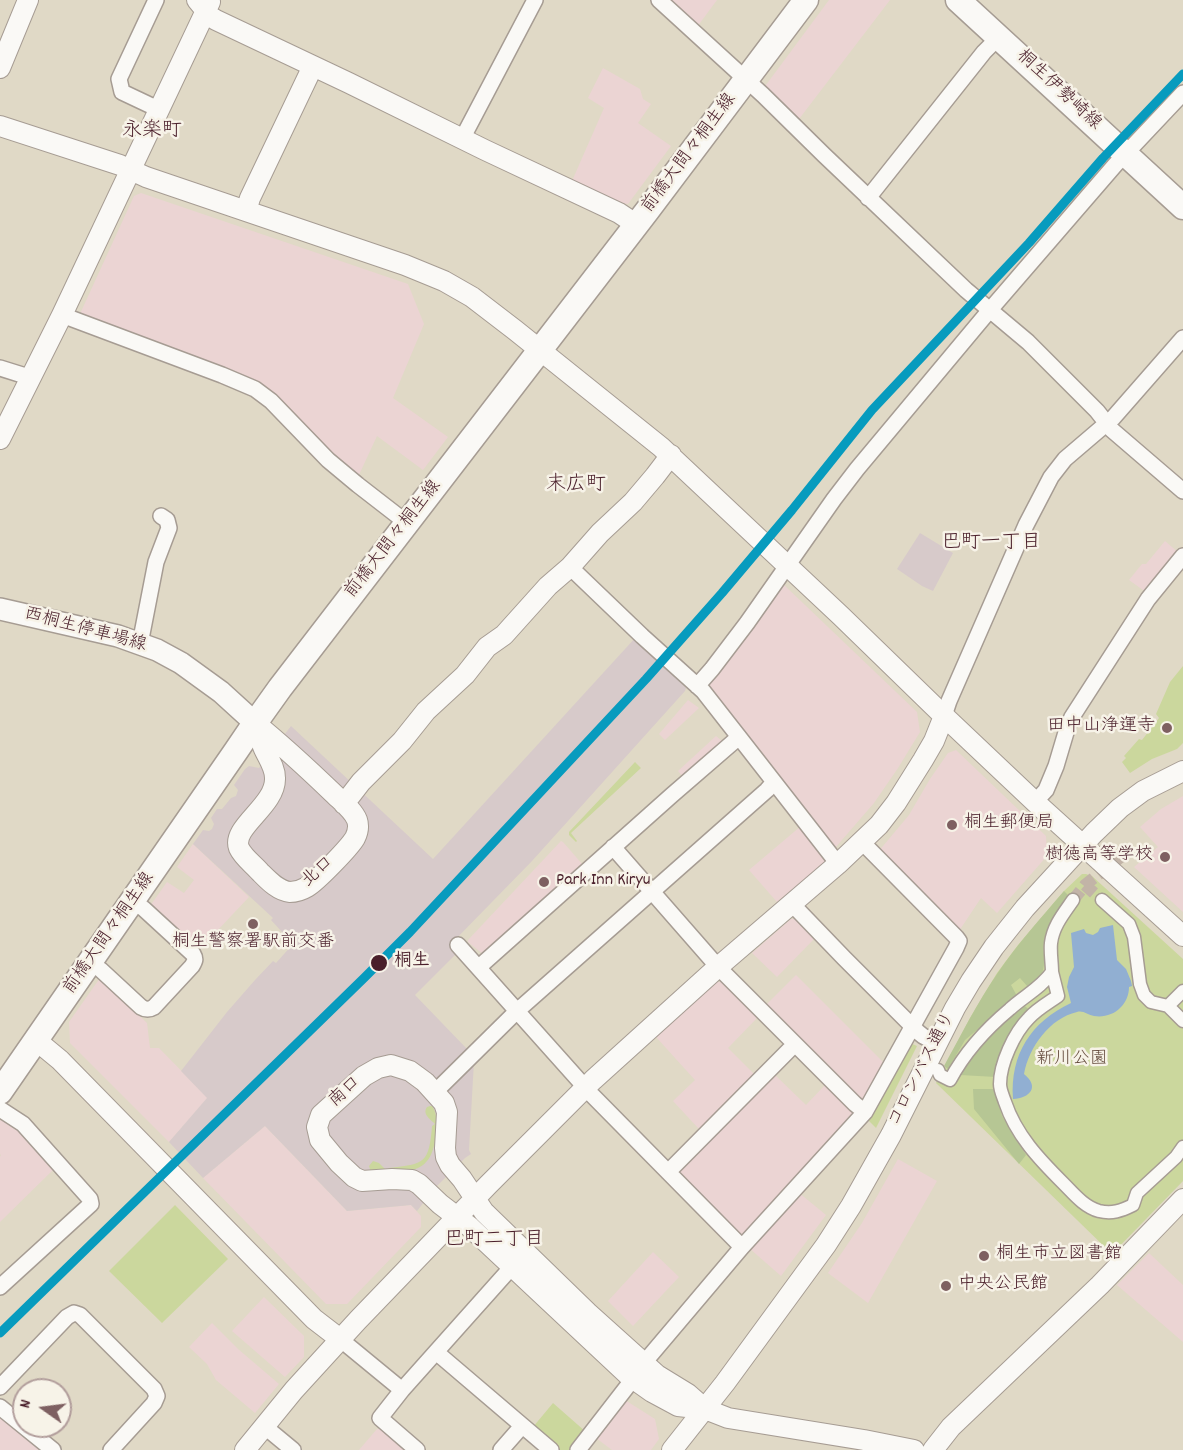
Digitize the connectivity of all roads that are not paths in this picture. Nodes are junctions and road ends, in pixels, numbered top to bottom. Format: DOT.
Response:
graph roads {
  1 [pos="28,0"];
  2 [pos="156,0"];
  3 [pos="535,0"];
  4 [pos="659,0"];
  5 [pos="806,0"];
  6 [pos="958,0"];
  7 [pos="204,4"];
  8 [pos="999,36"];
  9 [pos="313,66"];
  10 [pos="0,68"];
  11 [pos="746,80"];
  12 [pos="1183,93"];
  13 [pos="158,109"];
  14 [pos="0,126"];
  15 [pos="462,139"];
  16 [pos="1126,153"];
  17 [pos="130,170"];
  18 [pos="868,198"];
  19 [pos="1183,207"];
  20 [pos="246,211"];
  21 [pos="637,225"];
  22 [pos="989,311"];
  23 [pos="62,315"];
  24 [pos="1183,339"];
  25 [pos="540,350"];
  26 [pos="0,368"];
  27 [pos="32,378"];
  28 [pos="1107,423"];
  29 [pos="0,439"];
  30 [pos="671,455"];
  31 [pos="1183,492"];
  32 [pos="161,516"];
  33 [pos="407,523"];
  34 [pos="1183,556"];
  35 [pos="788,566"];
  36 [pos="570,567"];
  37 [pos="0,609"];
  38 [pos="140,644"];
  39 [pos="697,686"];
  40 [pos="944,716"];
  41 [pos="255,723"];
  42 [pos="739,737"];
  43 [pos="1183,771"];
  44 [pos="774,782"];
  45 [pos="1035,802"];
  46 [pos="344,804"];
  47 [pos="862,842"];
  48 [pos="1082,845"];
  49 [pos="613,847"];
  50 [pos="838,864"];
  51 [pos="651,891"];
  52 [pos="132,900"];
  53 [pos="1073,900"];
  54 [pos="1101,900"];
  55 [pos="792,904"];
  56 [pos="1183,936"];
  57 [pos="458,945"];
  58 [pos="90,962"];
  59 [pos="479,967"];
  60 [pos="718,967"];
  61 [pos="1052,972"];
  62 [pos="1183,991"];
  63 [pos="1168,1006"];
  64 [pos="517,1011"];
  65 [pos="1183,1021"];
  66 [pos="913,1026"];
  67 [pos="37,1041"];
  68 [pos="936,1043"];
  69 [pos="794,1044"];
  70 [pos="938,1071"];
  71 [pos="585,1088"];
  72 [pos="0,1092"];
  73 [pos="435,1092"];
  74 [pos="0,1109"];
  75 [pos="865,1112"];
  76 [pos="1183,1147"];
  77 [pos="668,1173"];
  78 [pos="475,1199"];
  79 [pos="1183,1199"];
  80 [pos="457,1217"];
  81 [pos="742,1247"];
  82 [pos="518,1259"];
  83 [pos="0,1287"];
  84 [pos="340,1339"];
  85 [pos="436,1352"];
  86 [pos="638,1372"];
  87 [pos="0,1387"];
  88 [pos="402,1390"];
  89 [pos="0,1407"];
  90 [pos="705,1408"];
  91 [pos="264,1426"];
  92 [pos="522,1426"];
  93 [pos="53,1450"];
  94 [pos="111,1450"];
  95 [pos="245,1450"];
  96 [pos="293,1450"];
  97 [pos="417,1450"];
  98 [pos="501,1450"];
  99 [pos="551,1450"];
  100 [pos="578,1450"];
  101 [pos="672,1450"];
  102 [pos="914,1450"];
  103 [pos="933,1450"];
  1 -- 10 [label="street"];
  2 -- 13 [label="street"];
  3 -- 15 [label="street"];
  4 -- 11 [label="street"];
  5 -- 11 [label="main road, 前橋大間々桐生線"];
  6 -- 8 [label="main road, 桐生伊勢崎線"];
  7 -- 9 [label="street"];
  7 -- 13 [label="street"];
  8 -- 16 [label="main road, 桐生伊勢崎線"];
  8 -- 18 [label="street"];
  9 -- 15 [label="street"];
  9 -- 20 [label="street"];
  11 -- 18 [label="street"];
  11 -- 21 [label="main road, 前橋大間々桐生線"];
  12 -- 16 [label="street"];
  13 -- 17 [label="street"];
  14 -- 17 [label="street"];
  15 -- 21 [label="street"];
  16 -- 19 [label="main road, 桐生伊勢崎線"];
  16 -- 22 [label="street"];
  17 -- 20 [label="street"];
  17 -- 23 [label="street"];
  18 -- 22 [label="street"];
  20 -- 25 [label="street"];
  21 -- 25 [label="main road, 前橋大間々桐生線"];
  22 -- 28 [label="street"];
  22 -- 35 [label="street"];
  23 -- 27 [label="street"];
  23 -- 33 [label="street"];
  24 -- 28 [label="street"];
  25 -- 30 [label="street"];
  25 -- 33 [label="main road, 前橋大間々桐生線"];
  26 -- 27 [label="street"];
  27 -- 29 [label="street"];
  28 -- 31 [label="street"];
  28 -- 40 [label="street"];
  30 -- 35 [label="street"];
  30 -- 36 [label="street"];
  32 -- 38 [label="street"];
  33 -- 41 [label="main road, 前橋大間々桐生線"];
  34 -- 45 [label="street"];
  35 -- 39 [label="street"];
  35 -- 40 [label="street"];
  36 -- 39 [label="street"];
  36 -- 46 [label="street"];
  37 -- 38 [label="main road, 西桐生停車場線"];
  38 -- 41 [label="main road, 西桐生停車場線"];
  39 -- 42 [label="street"];
  40 -- 45 [label="street"];
  40 -- 47 [label="street"];
  41 -- 46 [label="street, 北口 / 北口"];
  41 -- 46 [label="street, 北口 / 北口"];
  41 -- 52 [label="main road, 前橋大間々桐生線"];
  42 -- 44 [label="street"];
  42 -- 49 [label="street"];
  43 -- 48 [label="street, コロンバス通り"];
  44 -- 50 [label="street"];
  44 -- 51 [label="street"];
  45 -- 48 [label="street"];
  47 -- 50 [label="street"];
  47 -- 66 [label="street"];
  48 -- 56 [label="street"];
  48 -- 68 [label="street, コロンバス通り"];
  49 -- 51 [label="street"];
  49 -- 59 [label="street"];
  50 -- 55 [label="street"];
  51 -- 60 [label="street"];
  51 -- 64 [label="street"];
  52 -- 58 [label="main road, 前橋大間々桐生線"];
  52 -- 58 [label="street"];
  53 -- 61 [label="street"];
  54 -- 63 [label="street"];
  55 -- 60 [label="street"];
  55 -- 66 [label="street"];
  57 -- 59 [label="street"];
  58 -- 67 [label="main road, 前橋大間々桐生線"];
  59 -- 64 [label="street"];
  60 -- 69 [label="street"];
  60 -- 71 [label="street"];
  61 -- 70 [label="street"];
  61 -- 76 [label="street"];
  62 -- 63 [label="street"];
  63 -- 65 [label="street"];
  64 -- 71 [label="street"];
  64 -- 73 [label="street"];
  66 -- 68 [label="street"];
  66 -- 75 [label="street"];
  67 -- 72 [label="main road, 前橋大間々桐生線"];
  67 -- 84 [label="street"];
  68 -- 90 [label="street, コロンバス通り"];
  69 -- 75 [label="street"];
  69 -- 77 [label="street"];
  71 -- 77 [label="street"];
  71 -- 78 [label="street"];
  73 -- 78 [label="street, 南口 / 南口"];
  73 -- 80 [label="street, 南口 / 南口"];
  74 -- 83 [label="street"];
  75 -- 81 [label="street"];
  77 -- 81 [label="street"];
  78 -- 80 [label="street"];
  78 -- 82 [label="street, 南口"];
  79 -- 103 [label="street"];
  80 -- 82 [label="street"];
  80 -- 84 [label="street"];
  81 -- 86 [label="street"];
  82 -- 85 [label="street"];
  82 -- 86 [label="street"];
  84 -- 88 [label="street"];
  84 -- 91 [label="street"];
  85 -- 88 [label="street"];
  85 -- 92 [label="street"];
  86 -- 90 [label="street"];
  86 -- 100 [label="street"];
  87 -- 94 [label="street"];
  88 -- 97 [label="street"];
  89 -- 93 [label="street"];
  90 -- 101 [label="street, コロンバス通り"];
  90 -- 102 [label="street"];
  91 -- 95 [label="street"];
  91 -- 96 [label="street"];
  92 -- 98 [label="street"];
  92 -- 99 [label="street"];
}
